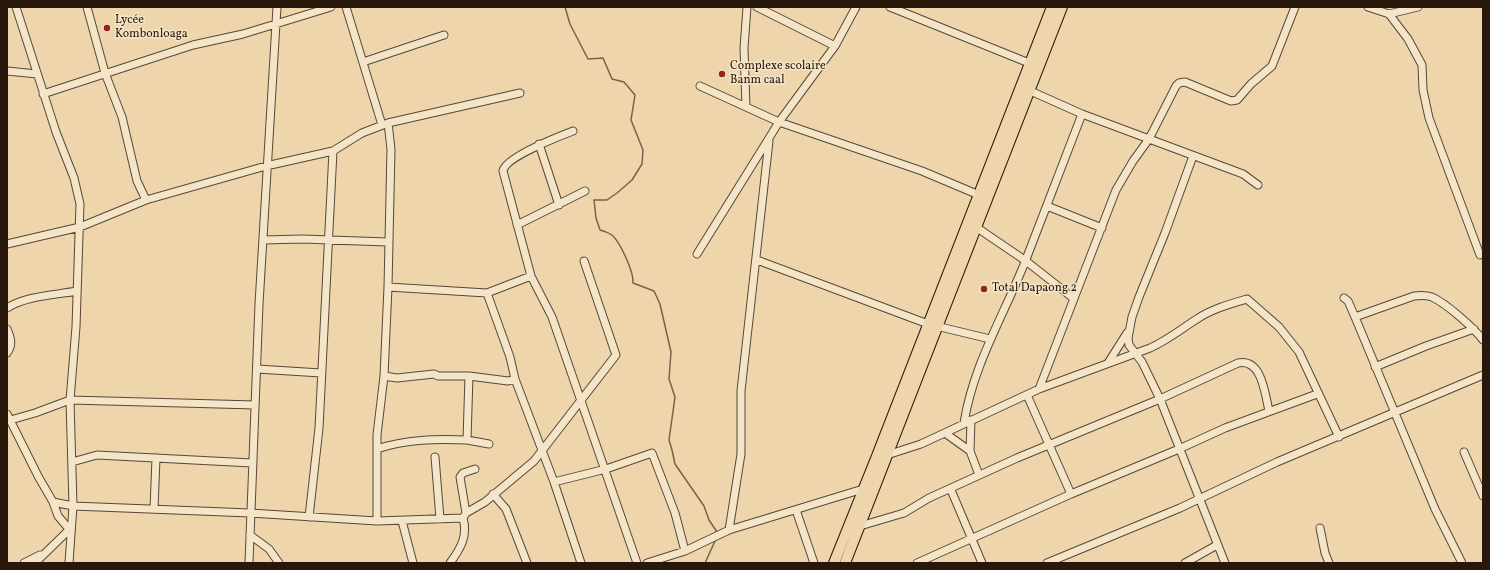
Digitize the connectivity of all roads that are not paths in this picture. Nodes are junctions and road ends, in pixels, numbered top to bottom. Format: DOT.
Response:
graph roads {
  1 [pos="16,7"];
  2 [pos="87,7"];
  3 [pos="276,7"];
  4 [pos="331,7"];
  5 [pos="346,7"];
  6 [pos="747,7"];
  7 [pos="757,7"];
  8 [pos="856,7"];
  9 [pos="890,7"];
  10 [pos="1052,7"];
  11 [pos="1062,7"];
  12 [pos="1295,7"];
  13 [pos="1368,7"];
  14 [pos="1418,7"];
  15 [pos="1389,14"];
  16 [pos="276,24"];
  17 [pos="444,35"];
  18 [pos="835,46"];
  19 [pos="363,62"];
  20 [pos="1029,63"];
  21 [pos="7,71"];
  22 [pos="105,73"];
  23 [pos="37,74"];
  24 [pos="700,86"];
  25 [pos="1025,88"];
  26 [pos="520,93"];
  27 [pos="43,94"];
  28 [pos="746,107"];
  29 [pos="1082,114"];
  30 [pos="779,122"];
  31 [pos="385,124"];
  32 [pos="573,131"];
  33 [pos="1149,139"];
  34 [pos="769,141"];
  35 [pos="539,144"];
  36 [pos="333,151"];
  37 [pos="1193,156"];
  38 [pos="266,166"];
  39 [pos="1258,185"];
  40 [pos="585,191"];
  41 [pos="979,195"];
  42 [pos="146,200"];
  43 [pos="560,205"];
  44 [pos="1047,206"];
  45 [pos="518,225"];
  46 [pos="971,225"];
  47 [pos="80,227"];
  48 [pos="1102,228"];
  49 [pos="264,240"];
  50 [pos="330,240"];
  51 [pos="388,242"];
  52 [pos="7,244"];
  53 [pos="697,254"];
  54 [pos="1480,255"];
  55 [pos="757,260"];
  56 [pos="584,261"];
  57 [pos="1026,261"];
  58 [pos="531,276"];
  59 [pos="388,287"];
  60 [pos="77,291"];
  61 [pos="487,293"];
  62 [pos="1073,298"];
  63 [pos="1344,298"];
  64 [pos="7,308"];
  65 [pos="1355,317"];
  66 [pos="932,325"];
  67 [pos="7,329"];
  68 [pos="1474,329"];
  69 [pos="1128,333"];
  70 [pos="990,340"];
  71 [pos="1483,340"];
  72 [pos="7,353"];
  73 [pos="1136,353"];
  74 [pos="1108,363"];
  75 [pos="1375,367"];
  76 [pos="257,370"];
  77 [pos="321,373"];
  78 [pos="384,376"];
  79 [pos="468,376"];
  80 [pos="1483,376"];
  81 [pos="515,379"];
  82 [pos="1039,388"];
  83 [pos="1027,394"];
  84 [pos="1317,394"];
  85 [pos="1160,399"];
  86 [pos="70,400"];
  87 [pos="581,401"];
  88 [pos="255,405"];
  89 [pos="1269,411"];
  90 [pos="1394,412"];
  91 [pos="8,418"];
  92 [pos="968,422"];
  93 [pos="945,433"];
  94 [pos="1339,437"];
  95 [pos="467,440"];
  96 [pos="489,444"];
  97 [pos="1049,445"];
  98 [pos="377,449"];
  99 [pos="1179,449"];
  100 [pos="542,451"];
  101 [pos="970,452"];
  102 [pos="1464,452"];
  103 [pos="882,456"];
  104 [pos="435,457"];
  105 [pos="156,458"];
  106 [pos="72,462"];
  107 [pos="252,463"];
  108 [pos="475,469"];
  109 [pos="606,469"];
  110 [pos="979,475"];
  111 [pos="554,482"];
  112 [pos="863,489"];
  113 [pos="951,490"];
  114 [pos="493,494"];
  115 [pos="1071,494"];
  116 [pos="1483,496"];
  117 [pos="1199,499"];
  118 [pos="53,502"];
  119 [pos="73,506"];
  120 [pos="154,509"];
  121 [pos="796,510"];
  122 [pos="250,513"];
  123 [pos="465,515"];
  124 [pos="309,517"];
  125 [pos="440,519"];
  126 [pos="377,521"];
  127 [pos="402,521"];
  128 [pos="860,526"];
  129 [pos="1320,528"];
  130 [pos="70,529"];
  131 [pos="729,530"];
  132 [pos="250,535"];
  133 [pos="971,539"];
  134 [pos="1217,545"];
  135 [pos="685,550"];
  136 [pos="44,553"];
  137 [pos="24,563"];
  138 [pos="35,563"];
  139 [pos="69,563"];
  140 [pos="248,563"];
  141 [pos="279,563"];
  142 [pos="413,563"];
  143 [pos="450,563"];
  144 [pos="527,563"];
  145 [pos="581,563"];
  146 [pos="637,563"];
  147 [pos="646,563"];
  148 [pos="814,563"];
  149 [pos="834,563"];
  150 [pos="845,563"];
  151 [pos="917,563"];
  152 [pos="982,563"];
  153 [pos="1047,563"];
  154 [pos="1185,563"];
  155 [pos="1225,563"];
  156 [pos="1330,563"];
  157 [pos="1462,563"];
  1 -- 23 [label="street"];
  2 -- 22 [label="street"];
  3 -- 16 [label="street"];
  4 -- 16 [label="street"];
  5 -- 19 [label="street"];
  6 -- 28 [label="street"];
  7 -- 18 [label="street"];
  8 -- 18 [label="street"];
  9 -- 20 [label="street"];
  10 -- 20 [label="highway"];
  11 -- 25 [label="highway"];
  12 -- 33 [label="street"];
  13 -- 15 [label="street"];
  14 -- 15 [label="street"];
  15 -- 54 [label="street"];
  16 -- 22 [label="street"];
  16 -- 38 [label="street"];
  17 -- 19 [label="street"];
  18 -- 30 [label="street"];
  19 -- 31 [label="street"];
  20 -- 25 [label="highway"];
  21 -- 23 [label="street"];
  22 -- 27 [label="street"];
  22 -- 42 [label="street"];
  23 -- 27 [label="street"];
  24 -- 28 [label="street"];
  25 -- 29 [label="street"];
  25 -- 41 [label="highway"];
  25 -- 46 [label="highway"];
  26 -- 31 [label="street"];
  27 -- 47 [label="street"];
  28 -- 30 [label="street"];
  29 -- 33 [label="street"];
  29 -- 44 [label="street"];
  30 -- 34 [label="street"];
  30 -- 41 [label="street"];
  31 -- 36 [label="street"];
  31 -- 51 [label="street"];
  32 -- 35 [label="street"];
  33 -- 37 [label="street"];
  33 -- 48 [label="street"];
  34 -- 53 [label="street"];
  34 -- 55 [label="street"];
  35 -- 43 [label="street"];
  35 -- 45 [label="street"];
  36 -- 38 [label="street"];
  36 -- 50 [label="street"];
  37 -- 39 [label="street"];
  37 -- 69 [label="street"];
  38 -- 42 [label="street"];
  38 -- 49 [label="street"];
  40 -- 43 [label="street"];
  41 -- 46 [label="highway"];
  42 -- 47 [label="street"];
  43 -- 45 [label="street"];
  44 -- 48 [label="street"];
  44 -- 57 [label="street"];
  45 -- 58 [label="street"];
  46 -- 57 [label="street"];
  46 -- 66 [label="highway"];
  47 -- 52 [label="street"];
  47 -- 60 [label="street"];
  48 -- 62 [label="street"];
  49 -- 50 [label="street"];
  49 -- 76 [label="street"];
  50 -- 51 [label="street"];
  50 -- 77 [label="street"];
  51 -- 59 [label="street"];
  55 -- 66 [label="street"];
  55 -- 131 [label="street"];
  56 -- 87 [label="street"];
  57 -- 62 [label="street"];
  57 -- 70 [label="street"];
  58 -- 61 [label="street"];
  58 -- 87 [label="street"];
  59 -- 61 [label="street"];
  59 -- 78 [label="street"];
  60 -- 64 [label="street"];
  60 -- 86 [label="street"];
  61 -- 81 [label="street"];
  62 -- 82 [label="street"];
  63 -- 65 [label="street"];
  65 -- 68 [label="street"];
  65 -- 75 [label="street"];
  66 -- 70 [label="street"];
  66 -- 103 [label="highway"];
  67 -- 72 [label="street"];
  68 -- 71 [label="street"];
  68 -- 75 [label="street"];
  69 -- 73 [label="street"];
  69 -- 74 [label="street"];
  70 -- 92 [label="street"];
  73 -- 74 [label="street"];
  73 -- 84 [label="street"];
  73 -- 85 [label="street"];
  74 -- 82 [label="street"];
  75 -- 90 [label="street"];
  76 -- 77 [label="street"];
  76 -- 88 [label="street"];
  77 -- 124 [label="street"];
  78 -- 79 [label="street"];
  78 -- 98 [label="street"];
  79 -- 81 [label="street"];
  79 -- 95 [label="street"];
  80 -- 90 [label="street"];
  81 -- 100 [label="street"];
  82 -- 83 [label="street"];
  83 -- 92 [label="street"];
  83 -- 97 [label="street"];
  84 -- 89 [label="street"];
  84 -- 94 [label="street"];
  85 -- 89 [label="street"];
  85 -- 97 [label="street"];
  85 -- 99 [label="street"];
  86 -- 88 [label="street"];
  86 -- 91 [label="street"];
  86 -- 106 [label="street"];
  87 -- 100 [label="street"];
  87 -- 109 [label="street"];
  88 -- 107 [label="street"];
  89 -- 99 [label="street"];
  90 -- 94 [label="street"];
  90 -- 157 [label="street"];
  91 -- 118 [label="street"];
  92 -- 93 [label="street"];
  92 -- 101 [label="street"];
  93 -- 101 [label="street"];
  93 -- 103 [label="street"];
  94 -- 117 [label="street"];
  95 -- 96 [label="street"];
  95 -- 98 [label="street"];
  97 -- 110 [label="street"];
  97 -- 115 [label="street"];
  98 -- 126 [label="street"];
  99 -- 115 [label="street"];
  99 -- 117 [label="street"];
  100 -- 111 [label="street"];
  100 -- 114 [label="street"];
  101 -- 110 [label="street"];
  102 -- 116 [label="street"];
  103 -- 112 [label="highway"];
  103 -- 128 [label="highway"];
  104 -- 125 [label="street"];
  105 -- 106 [label="street"];
  105 -- 107 [label="street"];
  105 -- 120 [label="street"];
  106 -- 119 [label="street"];
  107 -- 122 [label="street"];
  108 -- 123 [label="street"];
  109 -- 111 [label="street"];
  109 -- 135 [label="street"];
  109 -- 146 [label="street"];
  110 -- 113 [label="street"];
  111 -- 145 [label="street"];
  112 -- 121 [label="street"];
  112 -- 149 [label="highway"];
  113 -- 128 [label="street"];
  113 -- 133 [label="street"];
  114 -- 123 [label="street"];
  114 -- 144 [label="street"];
  115 -- 133 [label="street"];
  117 -- 134 [label="street"];
  117 -- 153 [label="street"];
  118 -- 119 [label="street"];
  118 -- 130 [label="street"];
  119 -- 120 [label="street"];
  119 -- 130 [label="street"];
  120 -- 122 [label="street"];
  121 -- 131 [label="street"];
  121 -- 148 [label="street"];
  122 -- 124 [label="street"];
  122 -- 132 [label="street"];
  123 -- 125 [label="street"];
  123 -- 143 [label="street"];
  124 -- 126 [label="street"];
  125 -- 127 [label="street"];
  126 -- 127 [label="street"];
  127 -- 142 [label="street"];
  128 -- 150 [label="highway"];
  129 -- 156 [label="street"];
  130 -- 136 [label="street"];
  130 -- 139 [label="street"];
  131 -- 135 [label="street"];
  132 -- 140 [label="street"];
  132 -- 141 [label="street"];
  133 -- 151 [label="street"];
  133 -- 152 [label="street"];
  134 -- 154 [label="street"];
  134 -- 155 [label="street"];
  135 -- 147 [label="street"];
  136 -- 137 [label="street"];
  136 -- 138 [label="street"];
}
